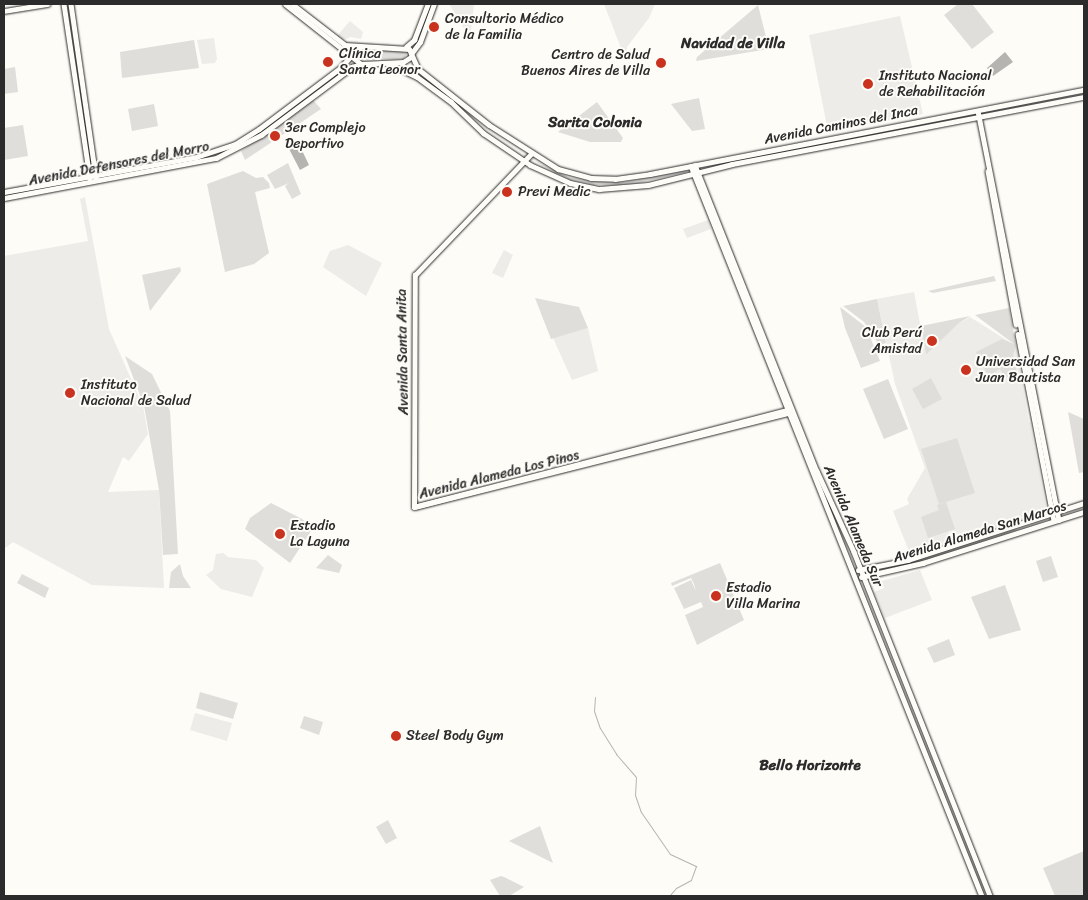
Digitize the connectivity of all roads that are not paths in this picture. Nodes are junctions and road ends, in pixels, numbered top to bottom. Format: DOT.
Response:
graph roads {
  1 [pos="47,4"];
  2 [pos="64,4"];
  3 [pos="71,4"];
  4 [pos="284,4"];
  5 [pos="292,4"];
  6 [pos="428,4"];
  7 [pos="434,4"];
  8 [pos="4,11"];
  9 [pos="362,46"];
  10 [pos="406,47"];
  11 [pos="342,51"];
  12 [pos="411,55"];
  13 [pos="352,57"];
  14 [pos="387,63"];
  15 [pos="361,64"];
  16 [pos="341,67"];
  17 [pos="1084,90"];
  18 [pos="1084,97"];
  19 [pos="978,114"];
  20 [pos="499,132"];
  21 [pos="492,139"];
  22 [pos="531,154"];
  23 [pos="526,162"];
  24 [pos="693,165"];
  25 [pos="695,172"];
  26 [pos="93,176"];
  27 [pos="94,182"];
  28 [pos="4,192"];
  29 [pos="4,198"];
  30 [pos="791,410"];
  31 [pos="1084,504"];
  32 [pos="414,507"];
  33 [pos="1084,512"];
  34 [pos="1054,513"];
  35 [pos="1056,521"];
  36 [pos="861,569"];
  37 [pos="854,572"];
  38 [pos="864,577"];
  39 [pos="982,896"];
  40 [pos="990,896"];
  1 -- 8 [label="main road"];
  2 -- 26 [label="main road"];
  3 -- 26 [label="main road"];
  4 -- 11 [label="main road"];
  5 -- 9 [label="main road"];
  6 -- 10 [label="main road"];
  7 -- 12 [label="main road"];
  9 -- 10 [label="main road"];
  9 -- 13 [label="main road, Avenida Defensores del Morro"];
  10 -- 12 [label="main road"];
  11 -- 13 [label="main road"];
  11 -- 16 [label="main road"];
  12 -- 14 [label="main road, Avenida Defensores del Morro"];
  12 -- 20 [label="main road"];
  13 -- 15 [label="main road"];
  13 -- 16 [label="main road, Avenida Defensores del Morro"];
  14 -- 15 [label="main road, Avenida Defensores del Morro"];
  14 -- 21 [label="main road, Avenida Defensores del Morro"];
  15 -- 27 [label="main road, Avenida Defensores del Morro"];
  16 -- 26 [label="main road, Avenida Defensores del Morro"];
  17 -- 19 [label="main road, Avenida Caminos del Inca"];
  18 -- 19 [label="main road, Avenida Caminos del Inca"];
  19 -- 24 [label="main road, Avenida Caminos del Inca"];
  19 -- 25 [label="main road, Avenida Caminos del Inca"];
  19 -- 34 [label="main road"];
  20 -- 21 [label="main road"];
  20 -- 22 [label="main road"];
  21 -- 23 [label="main road, Avenida Defensores del Morro"];
  22 -- 23 [label="main road, Avenida Santa Anita"];
  22 -- 24 [label="main road"];
  23 -- 25 [label="main road, Avenida Defensores del Morro"];
  23 -- 32 [label="main road, Avenida Santa Anita"];
  24 -- 25 [label="main road, Avenida Alameda Sur"];
  25 -- 30 [label="main road, Avenida Alameda Sur"];
  26 -- 27 [label="main road"];
  26 -- 28 [label="main road, Avenida Defensores del Morro"];
  27 -- 29 [label="main road, Avenida Defensores del Morro"];
  30 -- 32 [label="main road, Avenida Alameda Los Pinos"];
  30 -- 36 [label="main road, Avenida Alameda Sur"];
  30 -- 37 [label="main road, Avenida Alameda Sur"];
  31 -- 34 [label="main road, Avenida Alameda San Marcos"];
  33 -- 35 [label="main road, Avenida Alameda San Marcos"];
  34 -- 35 [label="main road"];
  34 -- 36 [label="main road, Avenida Alameda San Marcos"];
  35 -- 38 [label="main road, Avenida Alameda San Marcos"];
  36 -- 37 [label="main road, Avenida Alameda San Marcos"];
  36 -- 38 [label="main road, Avenida Alameda Sur"];
  37 -- 38 [label="main road"];
  37 -- 39 [label="main road, Avenida Alameda Sur"];
  38 -- 40 [label="main road, Avenida Alameda Sur"];
}
